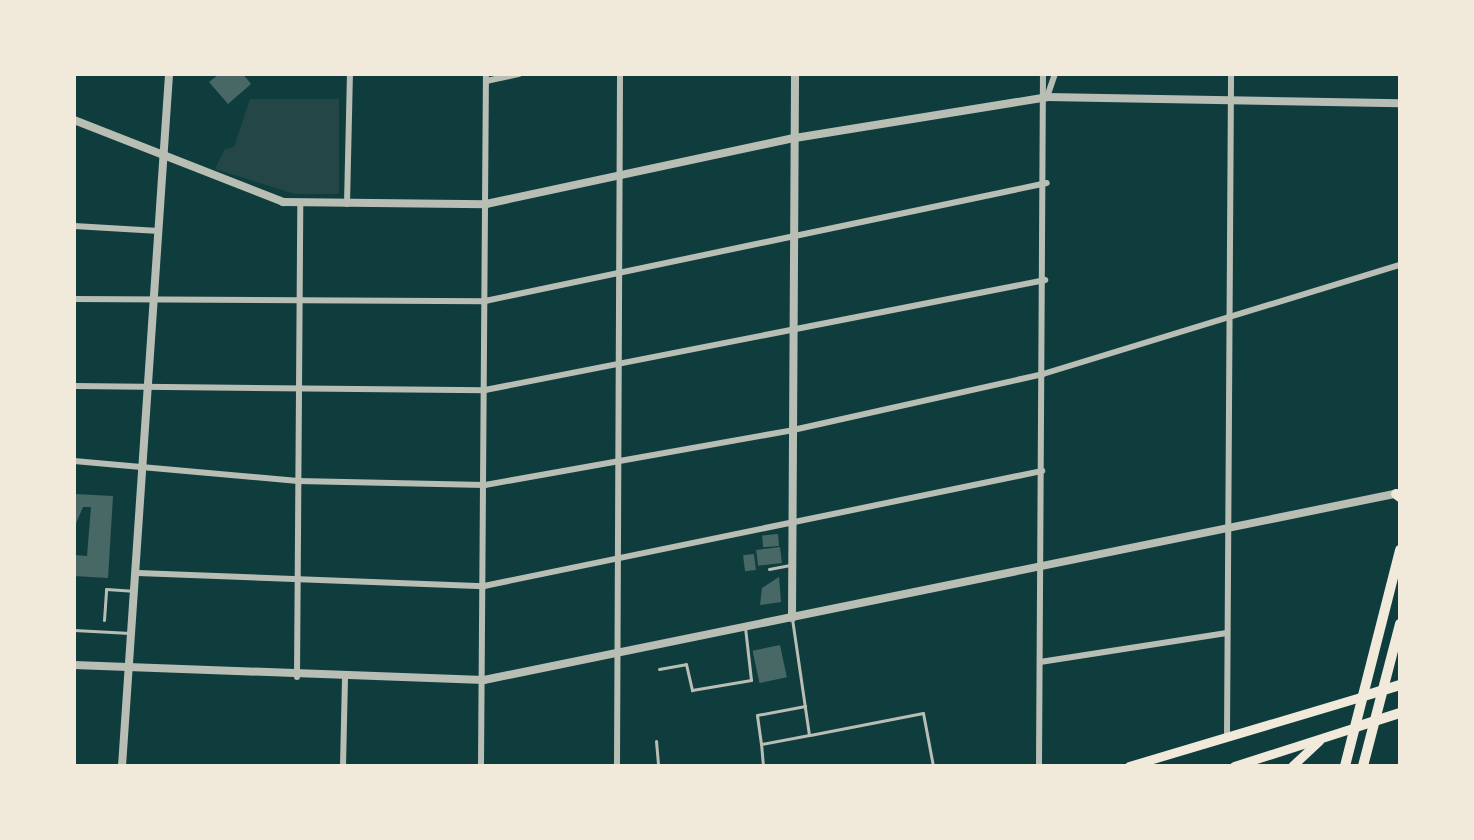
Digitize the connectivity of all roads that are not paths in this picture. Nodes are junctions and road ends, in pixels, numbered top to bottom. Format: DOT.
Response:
graph roads {
  1 [pos="169,74"];
  2 [pos="350,74"];
  3 [pos="519,74"];
  4 [pos="620,74"];
  5 [pos="795,74"];
  6 [pos="1043,74"];
  7 [pos="1055,74"];
  8 [pos="1231,74"];
  9 [pos="486,78"];
  10 [pos="1047,97"];
  11 [pos="1231,100"];
  12 [pos="1400,103"];
  13 [pos="74,120"];
  14 [pos="795,138"];
  15 [pos="164,161"];
  16 [pos="619,179"];
  17 [pos="1047,183"];
  18 [pos="300,204"];
  19 [pos="347,204"];
  20 [pos="486,204"];
  21 [pos="74,226"];
  22 [pos="159,231"];
  23 [pos="794,236"];
  24 [pos="1400,265"];
  25 [pos="618,272"];
  26 [pos="1045,280"];
  27 [pos="74,299"];
  28 [pos="155,299"];
  29 [pos="300,300"];
  30 [pos="485,301"];
  31 [pos="1228,318"];
  32 [pos="794,329"];
  33 [pos="617,364"];
  34 [pos="1043,374"];
  35 [pos="74,386"];
  36 [pos="149,388"];
  37 [pos="299,389"];
  38 [pos="485,390"];
  39 [pos="793,430"];
  40 [pos="616,460"];
  41 [pos="74,461"];
  42 [pos="145,463"];
  43 [pos="1042,471"];
  44 [pos="298,481"];
  45 [pos="485,485"];
  46 [pos="1399,495"];
  47 [pos="793,524"];
  48 [pos="1227,525"];
  49 [pos="1400,550"];
  50 [pos="617,559"];
  51 [pos="792,564"];
  52 [pos="1040,565"];
  53 [pos="769,569"];
  54 [pos="138,573"];
  55 [pos="297,584"];
  56 [pos="484,586"];
  57 [pos="136,592"];
  58 [pos="792,618"];
  59 [pos="104,620"];
  60 [pos="1400,624"];
  61 [pos="745,627"];
  62 [pos="74,630"];
  63 [pos="134,633"];
  64 [pos="1227,633"];
  65 [pos="619,651"];
  66 [pos="1040,662"];
  67 [pos="74,665"];
  68 [pos="131,667"];
  69 [pos="659,669"];
  70 [pos="297,677"];
  71 [pos="345,678"];
  72 [pos="484,680"];
  73 [pos="1400,685"];
  74 [pos="1383,691"];
  75 [pos="1364,696"];
  76 [pos="805,706"];
  77 [pos="1400,713"];
  78 [pos="1376,721"];
  79 [pos="1356,727"];
  80 [pos="809,735"];
  81 [pos="1227,736"];
  82 [pos="1321,738"];
  83 [pos="656,741"];
  84 [pos="761,744"];
  85 [pos="1264,761"];
  86 [pos="122,766"];
  87 [pos="343,766"];
  88 [pos="481,766"];
  89 [pos="617,766"];
  90 [pos="658,766"];
  91 [pos="763,766"];
  92 [pos="933,766"];
  93 [pos="1039,766"];
  94 [pos="1129,766"];
  95 [pos="1234,766"];
  96 [pos="1292,766"];
  97 [pos="1345,766"];
  98 [pos="1363,766"];
  1 -- 15 [label="street"];
  2 -- 19 [label="street"];
  3 -- 9 [label="street"];
  4 -- 16 [label="street"];
  5 -- 14 [label="street"];
  6 -- 10 [label="street"];
  7 -- 10 [label="street"];
  8 -- 11 [label="street"];
  9 -- 20 [label="street"];
  10 -- 11 [label="street"];
  10 -- 14 [label="street"];
  10 -- 17 [label="street"];
  11 -- 12 [label="street"];
  11 -- 31 [label="street"];
  13 -- 15 [label="street"];
  14 -- 16 [label="street"];
  14 -- 23 [label="street"];
  15 -- 18 [label="street"];
  15 -- 22 [label="street"];
  16 -- 20 [label="street"];
  16 -- 25 [label="street"];
  17 -- 23 [label="street"];
  17 -- 26 [label="street"];
  18 -- 19 [label="street"];
  18 -- 29 [label="street"];
  19 -- 20 [label="street"];
  20 -- 30 [label="street"];
  21 -- 22 [label="street"];
  22 -- 28 [label="street"];
  23 -- 25 [label="street"];
  23 -- 32 [label="street"];
  24 -- 31 [label="street"];
  25 -- 30 [label="street"];
  25 -- 33 [label="street"];
  26 -- 32 [label="street"];
  26 -- 34 [label="street"];
  27 -- 28 [label="street"];
  28 -- 29 [label="street"];
  28 -- 36 [label="street"];
  29 -- 30 [label="street"];
  29 -- 37 [label="street"];
  30 -- 38 [label="street"];
  31 -- 34 [label="street"];
  31 -- 48 [label="street"];
  32 -- 33 [label="street"];
  32 -- 39 [label="street"];
  33 -- 38 [label="street"];
  33 -- 40 [label="street"];
  34 -- 39 [label="street"];
  34 -- 43 [label="street"];
  35 -- 36 [label="street"];
  36 -- 37 [label="street"];
  36 -- 42 [label="street"];
  37 -- 38 [label="street"];
  37 -- 44 [label="street"];
  38 -- 45 [label="street"];
  39 -- 40 [label="street"];
  39 -- 47 [label="street"];
  40 -- 45 [label="street"];
  40 -- 50 [label="street"];
  41 -- 42 [label="street"];
  42 -- 44 [label="street"];
  42 -- 54 [label="street"];
  43 -- 47 [label="street"];
  43 -- 52 [label="street"];
  44 -- 45 [label="street"];
  44 -- 55 [label="street"];
  45 -- 56 [label="street"];
  46 -- 48 [label="street"];
  47 -- 50 [label="street"];
  47 -- 51 [label="street"];
  48 -- 52 [label="street"];
  48 -- 64 [label="street"];
  49 -- 75 [label="main road"];
  50 -- 56 [label="street"];
  50 -- 65 [label="street"];
  51 -- 53 [label="lane"];
  51 -- 58 [label="street"];
  52 -- 58 [label="street"];
  52 -- 66 [label="street"];
  54 -- 55 [label="street"];
  54 -- 57 [label="street"];
  55 -- 56 [label="street"];
  55 -- 70 [label="street"];
  56 -- 72 [label="street"];
  57 -- 59 [label="lane"];
  57 -- 63 [label="street"];
  58 -- 61 [label="street"];
  58 -- 76 [label="lane"];
  60 -- 74 [label="main road"];
  61 -- 65 [label="street"];
  61 -- 69 [label="lane"];
  62 -- 63 [label="lane"];
  63 -- 68 [label="street"];
  64 -- 66 [label="street"];
  64 -- 81 [label="street"];
  65 -- 72 [label="street"];
  65 -- 89 [label="street"];
  66 -- 93 [label="street"];
  67 -- 68 [label="street"];
  68 -- 70 [label="street"];
  68 -- 86 [label="street"];
  70 -- 71 [label="street"];
  71 -- 72 [label="street"];
  71 -- 87 [label="street"];
  72 -- 88 [label="street"];
  73 -- 74 [label="main road"];
  74 -- 75 [label="main road"];
  74 -- 78 [label="main road"];
  75 -- 79 [label="main road"];
  75 -- 81 [label="main road"];
  76 -- 80 [label="lane"];
  76 -- 84 [label="lane"];
  77 -- 78 [label="main road"];
  78 -- 79 [label="main road"];
  78 -- 98 [label="main road"];
  79 -- 82 [label="main road"];
  79 -- 97 [label="main road"];
  80 -- 84 [label="lane"];
  80 -- 92 [label="lane"];
  81 -- 94 [label="main road"];
  82 -- 85 [label="main road"];
  82 -- 96 [label="main road"];
  83 -- 90 [label="lane"];
  84 -- 91 [label="lane"];
  85 -- 95 [label="main road"];
}
